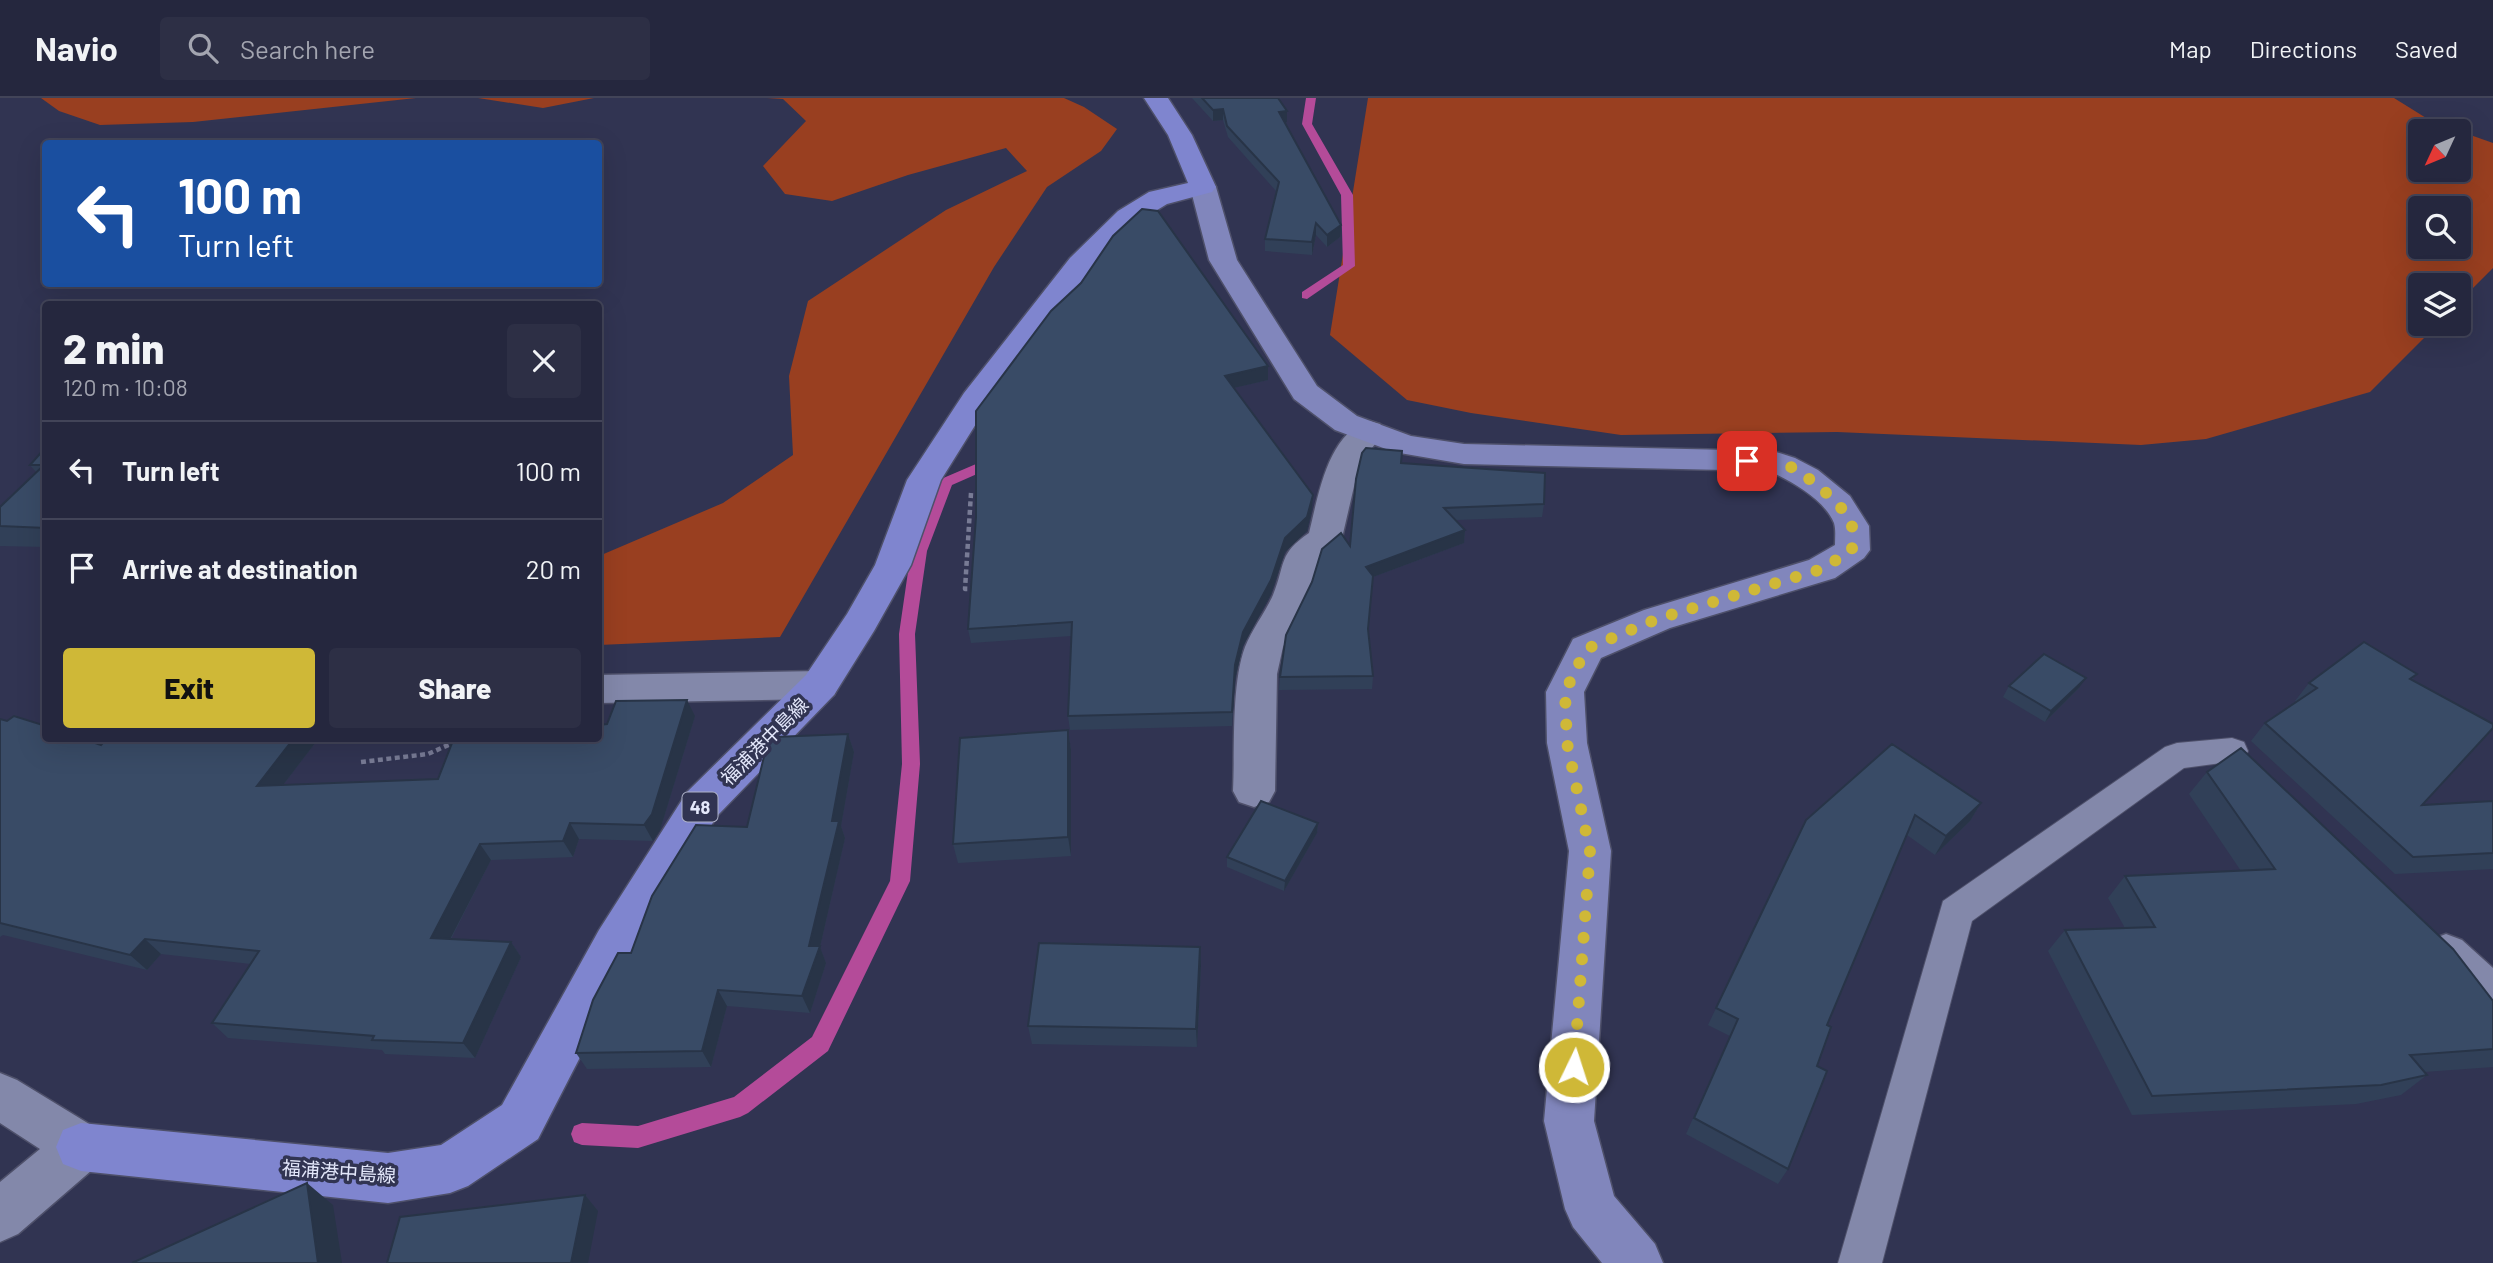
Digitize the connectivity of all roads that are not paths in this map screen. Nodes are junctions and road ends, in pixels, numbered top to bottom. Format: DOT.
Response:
graph roads {
  1 [pos="1156,98"];
  2 [pos="1203,187"];
  3 [pos="1369,431"];
  4 [pos="820,685"];
  5 [pos="602,689"];
  6 [pos="2247,765"];
  7 [pos="1254,791"];
  8 [pos="2423,931"];
  9 [pos="2493,998"];
  10 [pos="0,1096"];
  11 [pos="81,1147"];
  12 [pos="0,1216"];
  13 [pos="1636,1263"];
  14 [pos="1860,1263"];
  1 -- 2 [label="main road"];
  2 -- 3 [label="street"];
  2 -- 4 [label="main road, 福浦港中島線 / 48"];
  3 -- 7 [label="street"];
  3 -- 13 [label="street"];
  4 -- 5 [label="street"];
  4 -- 11 [label="main road, 福浦港中島線 / 48"];
  6 -- 14 [label="lane"];
  8 -- 9 [label="street"];
  10 -- 11 [label="street"];
  11 -- 12 [label="street"];
}
